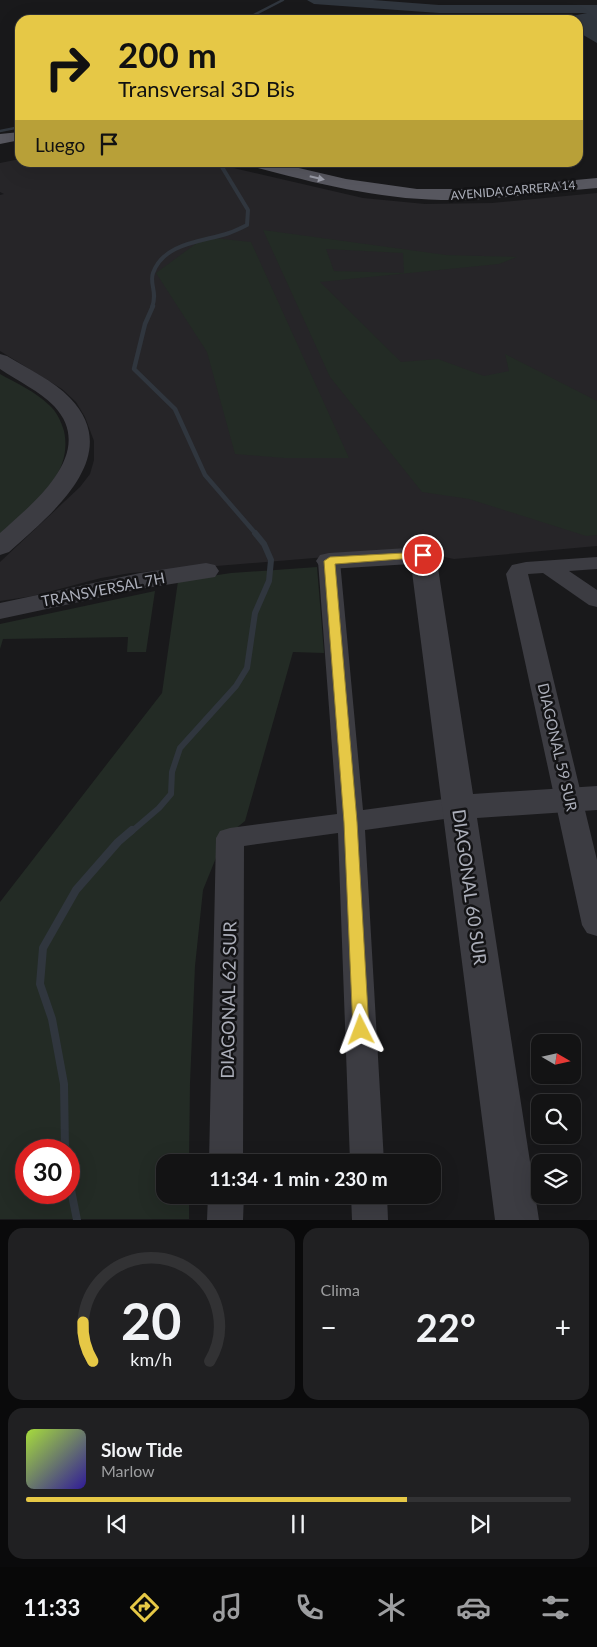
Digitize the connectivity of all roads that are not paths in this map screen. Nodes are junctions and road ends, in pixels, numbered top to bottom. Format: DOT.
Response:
graph roads {
  1 [pos="15,137"];
  2 [pos="0,139"];
  3 [pos="272,167"];
  4 [pos="338,167"];
  5 [pos="597,168"];
  6 [pos="352,170"];
  7 [pos="563,170"];
  8 [pos="597,183"];
  9 [pos="0,360"];
  10 [pos="0,547"];
  11 [pos="330,561"];
  12 [pos="597,564"];
  13 [pos="548,567"];
  14 [pos="206,571"];
  15 [pos="597,600"];
  16 [pos="0,611"];
  17 [pos="584,799"];
  18 [pos="459,807"];
  19 [pos="350,822"];
  20 [pos="597,925"];
  21 [pos="226,1154"];
  22 [pos="367,1154"];
  23 [pos="226,1204"];
  24 [pos="369,1204"];
  25 [pos="225,1220"];
  26 [pos="370,1220"];
  27 [pos="517,1220"];
  1 -- 2 [label="main road"];
  3 -- 8 [label="main road, AVENIDA CARRERA 14, one-way"];
  4 -- 6 [label="main road"];
  5 -- 7 [label="main road, AVENIDA CARRERA 14"];
  9 -- 10 [label="street"];
  11 -- 18 [label="street, DIAGONAL 60 SUR"];
  11 -- 19 [label="street"];
  12 -- 13 [label="street"];
  13 -- 15 [label="street"];
  13 -- 17 [label="street, DIAGONAL 59 SUR"];
  14 -- 16 [label="street, TRANSVERSAL 7H"];
  17 -- 18 [label="street"];
  17 -- 20 [label="street, DIAGONAL 59 SUR"];
  18 -- 19 [label="street"];
  18 -- 27 [label="street, DIAGONAL 60 SUR"];
  19 -- 21 [label="street, DIAGONAL 62 SUR"];
  19 -- 22 [label="street"];
  23 -- 25 [label="street"];
  24 -- 26 [label="street"];
}
